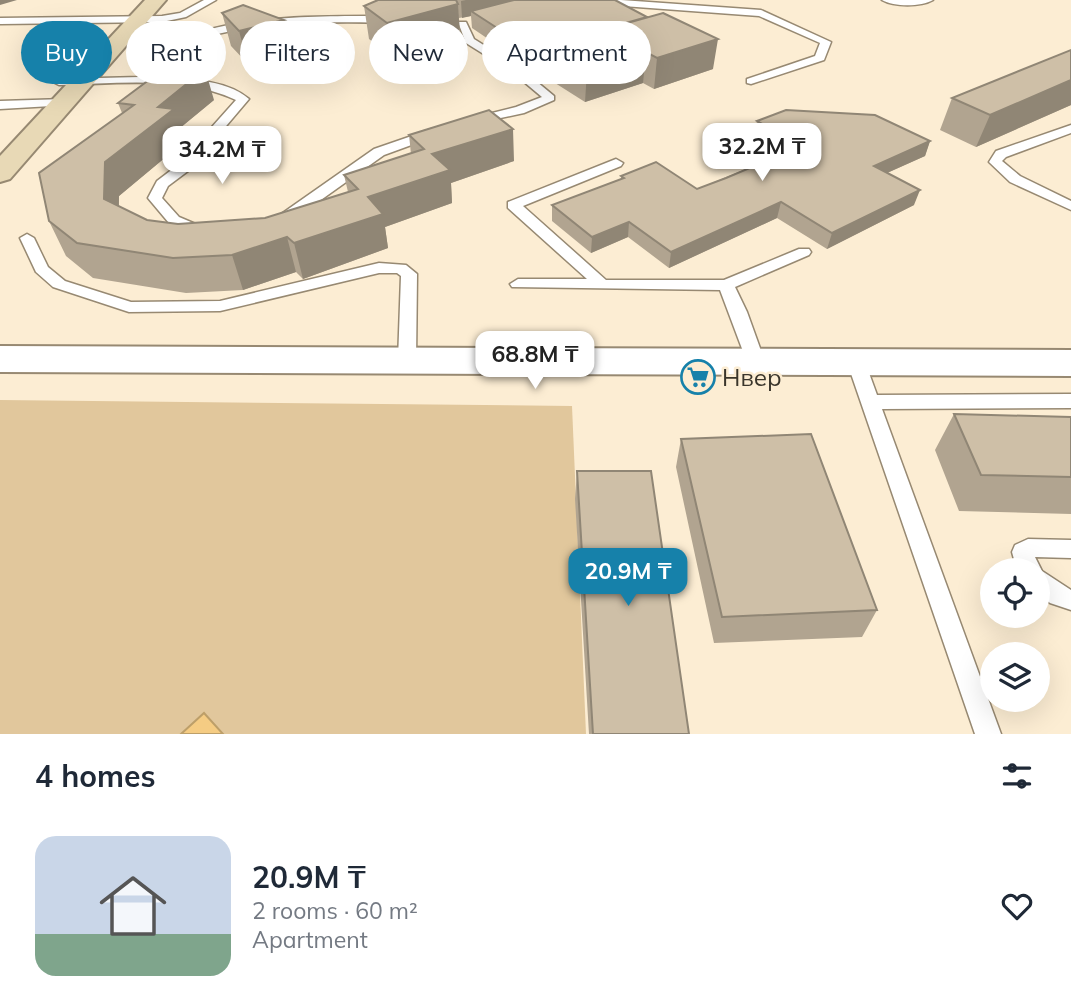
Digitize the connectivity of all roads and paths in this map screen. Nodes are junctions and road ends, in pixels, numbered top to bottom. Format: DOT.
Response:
graph roads {
  1 [pos="156,0"];
  2 [pos="211,0"];
  3 [pos="582,0"];
  4 [pos="887,0"];
  5 [pos="928,0"];
  6 [pos="129,14"];
  7 [pos="0,21"];
  8 [pos="474,21"];
  9 [pos="369,22"];
  10 [pos="226,31"];
  11 [pos="112,40"];
  12 [pos="751,81"];
  13 [pos="81,84"];
  14 [pos="181,84"];
  15 [pos="62,93"];
  16 [pos="37,104"];
  17 [pos="0,105"];
  18 [pos="1071,129"];
  19 [pos="0,144"];
  20 [pos="616,163"];
  21 [pos="0,173"];
  22 [pos="1071,206"];
  23 [pos="267,225"];
  24 [pos="214,233"];
  25 [pos="27,238"];
  26 [pos="804,252"];
  27 [pos="518,284"];
  28 [pos="603,285"];
  29 [pos="726,285"];
  30 [pos="0,359"];
  31 [pos="407,361"];
  32 [pos="756,362"];
  33 [pos="856,362"];
  34 [pos="1071,363"];
  35 [pos="1071,401"];
  36 [pos="870,402"];
  37 [pos="1071,549"];
  38 [pos="1025,558"];
  39 [pos="1050,589"];
  40 [pos="1071,600"];
  41 [pos="988,734"];
  1 -- 6 [label="main road"];
  2 -- 6 [label="lane"];
  3 -- 12 [label="lane"];
  4 -- 5 [label="lane"];
  6 -- 7 [label="lane"];
  6 -- 11 [label="main road"];
  6 -- 15 [label="main road"];
  8 -- 23 [label="lane"];
  9 -- 10 [label="lane"];
  13 -- 15 [label="main road"];
  14 -- 24 [label="lane"];
  15 -- 16 [label="main road"];
  15 -- 21 [label="main road"];
  16 -- 17 [label="lane"];
  16 -- 19 [label="main road"];
  18 -- 22 [label="lane"];
  20 -- 28 [label="lane"];
  25 -- 31 [label="lane"];
  26 -- 29 [label="lane"];
  27 -- 28 [label="lane"];
  28 -- 29 [label="lane"];
  29 -- 32 [label="lane"];
  30 -- 31 [label="street"];
  31 -- 32 [label="street"];
  32 -- 33 [label="street"];
  33 -- 34 [label="street"];
  33 -- 36 [label="lane"];
  35 -- 36 [label="lane"];
  36 -- 41 [label="lane"];
  37 -- 38 [label="lane"];
  39 -- 40 [label="lane"];
}
